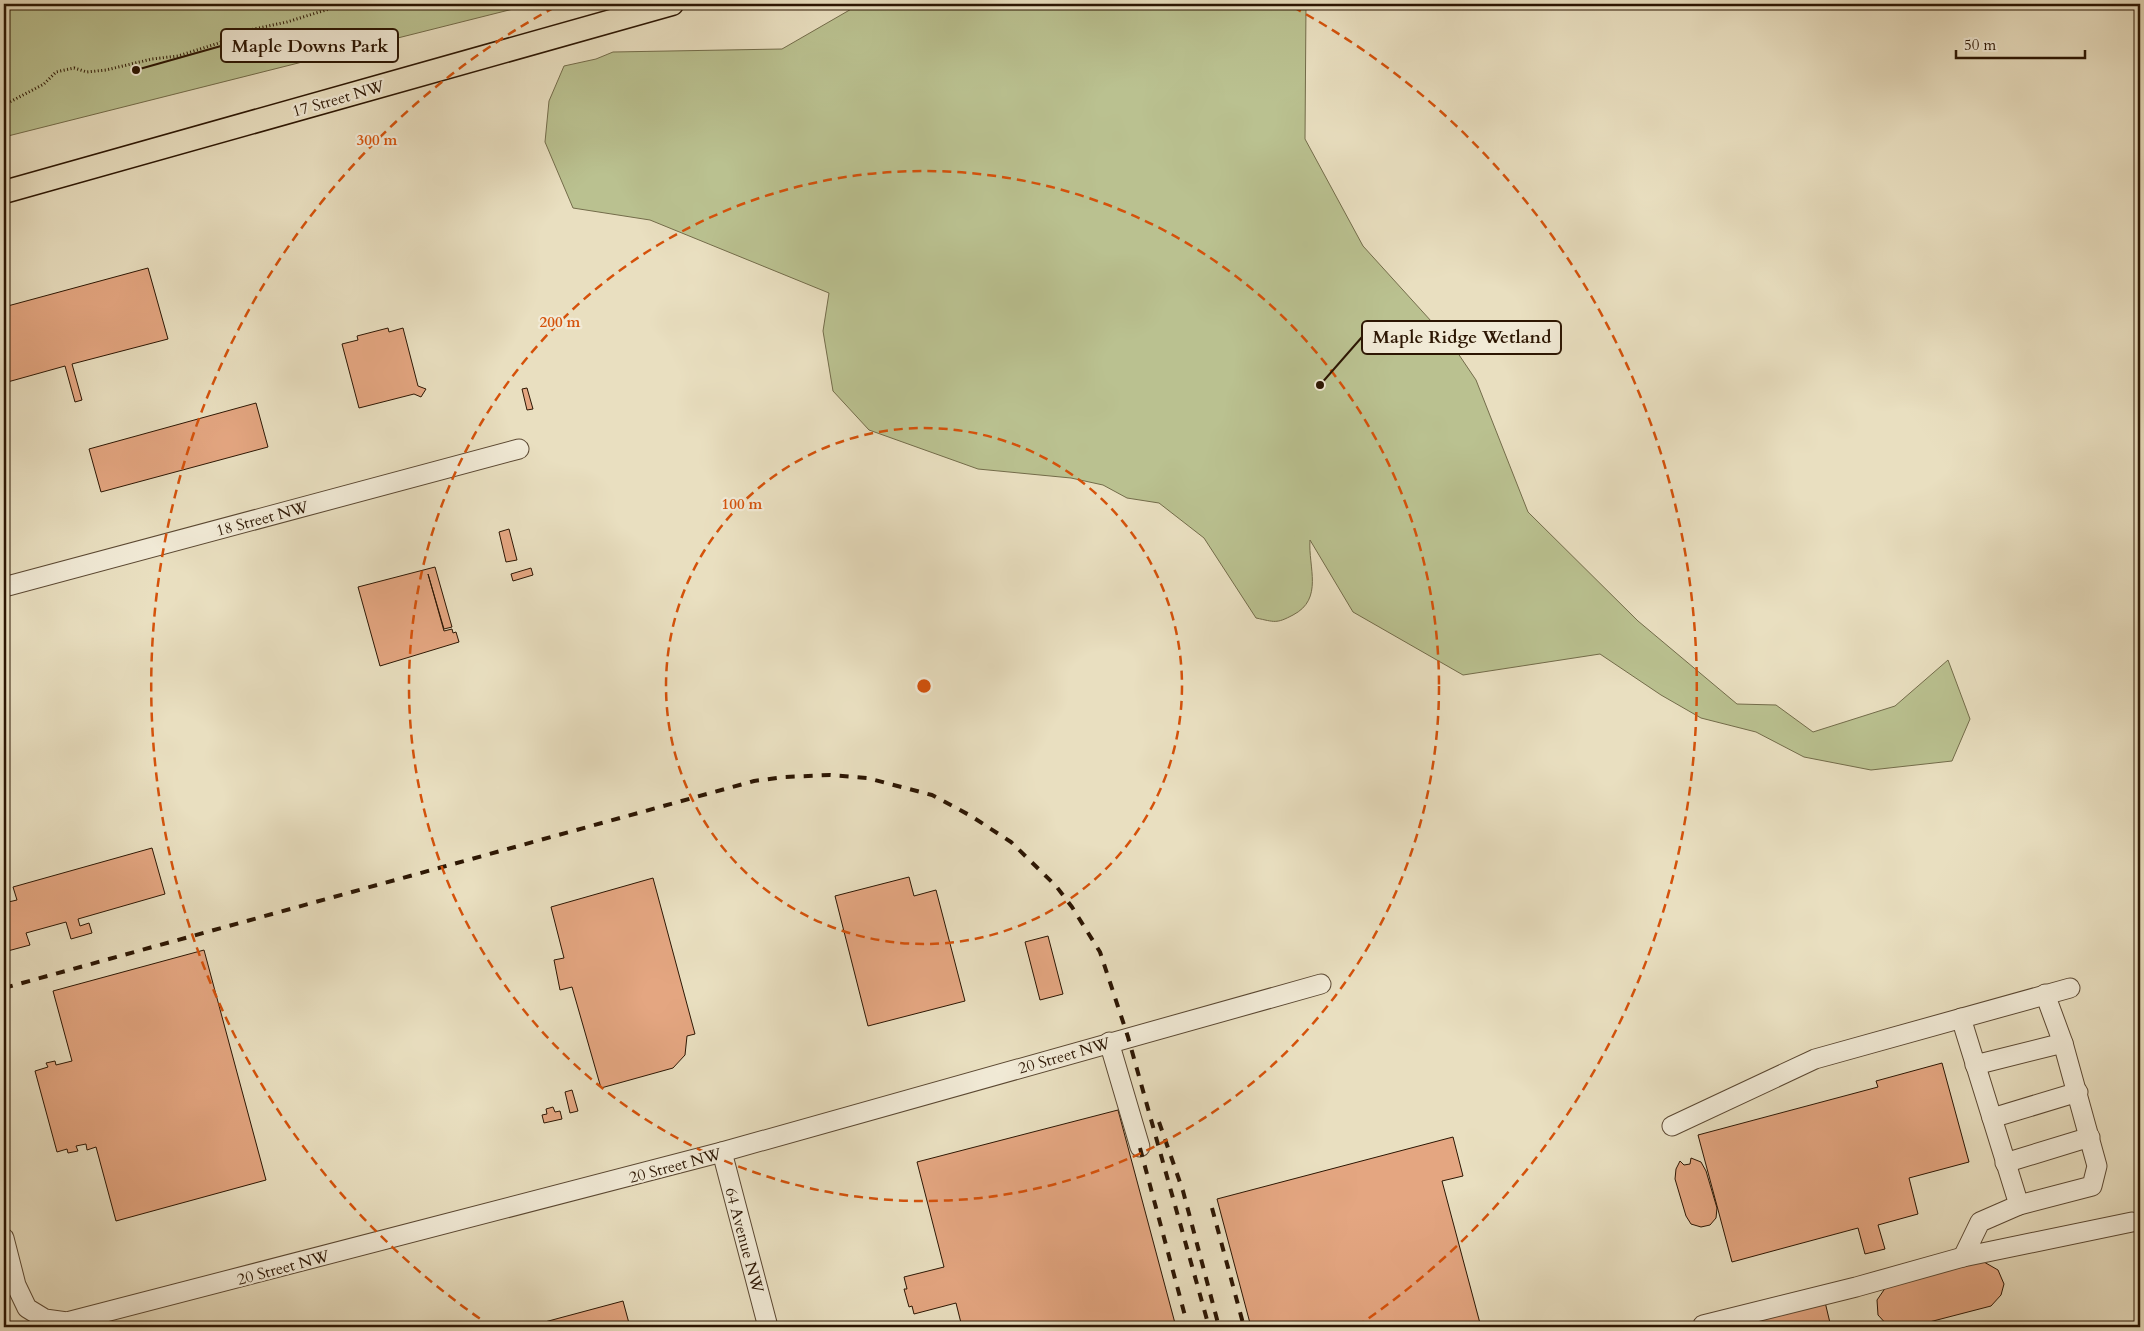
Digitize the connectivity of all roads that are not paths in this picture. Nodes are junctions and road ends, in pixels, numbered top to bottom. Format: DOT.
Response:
graph roads {
  1 [pos="672,4"];
  2 [pos="4,192"];
  3 [pos="519,449"];
  4 [pos="4,587"];
  5 [pos="1321,984"];
  6 [pos="2070,988"];
  7 [pos="2046,994"];
  8 [pos="1961,1018"];
  9 [pos="1109,1042"];
  10 [pos="2063,1043"];
  11 [pos="1975,1065"];
  12 [pos="2078,1092"];
  13 [pos="1992,1118"];
  14 [pos="1672,1126"];
  15 [pos="2090,1138"];
  16 [pos="1140,1147"];
  17 [pos="722,1152"];
  18 [pos="2006,1163"];
  19 [pos="2019,1205"];
  20 [pos="2132,1222"];
  21 [pos="4,1238"];
  22 [pos="1963,1257"];
  23 [pos="1703,1325"];
  24 [pos="768,1327"];
  1 -- 2 [label="main road, 17 Street NW"];
  3 -- 4 [label="street, 18 Street NW"];
  5 -- 9 [label="street, 20 Street NW"];
  6 -- 7 [label="street"];
  7 -- 8 [label="street"];
  7 -- 10 [label="street"];
  8 -- 11 [label="street"];
  8 -- 14 [label="street"];
  9 -- 16 [label="street"];
  9 -- 17 [label="street, 20 Street NW"];
  10 -- 11 [label="street"];
  10 -- 12 [label="street"];
  11 -- 13 [label="street"];
  12 -- 13 [label="street"];
  12 -- 15 [label="street"];
  13 -- 18 [label="street"];
  15 -- 18 [label="street"];
  15 -- 19 [label="street"];
  17 -- 21 [label="street, 20 Street NW"];
  17 -- 24 [label="street, 64 Avenue NW"];
  18 -- 19 [label="street"];
  19 -- 22 [label="street"];
  20 -- 22 [label="street"];
  22 -- 23 [label="street"];
}
